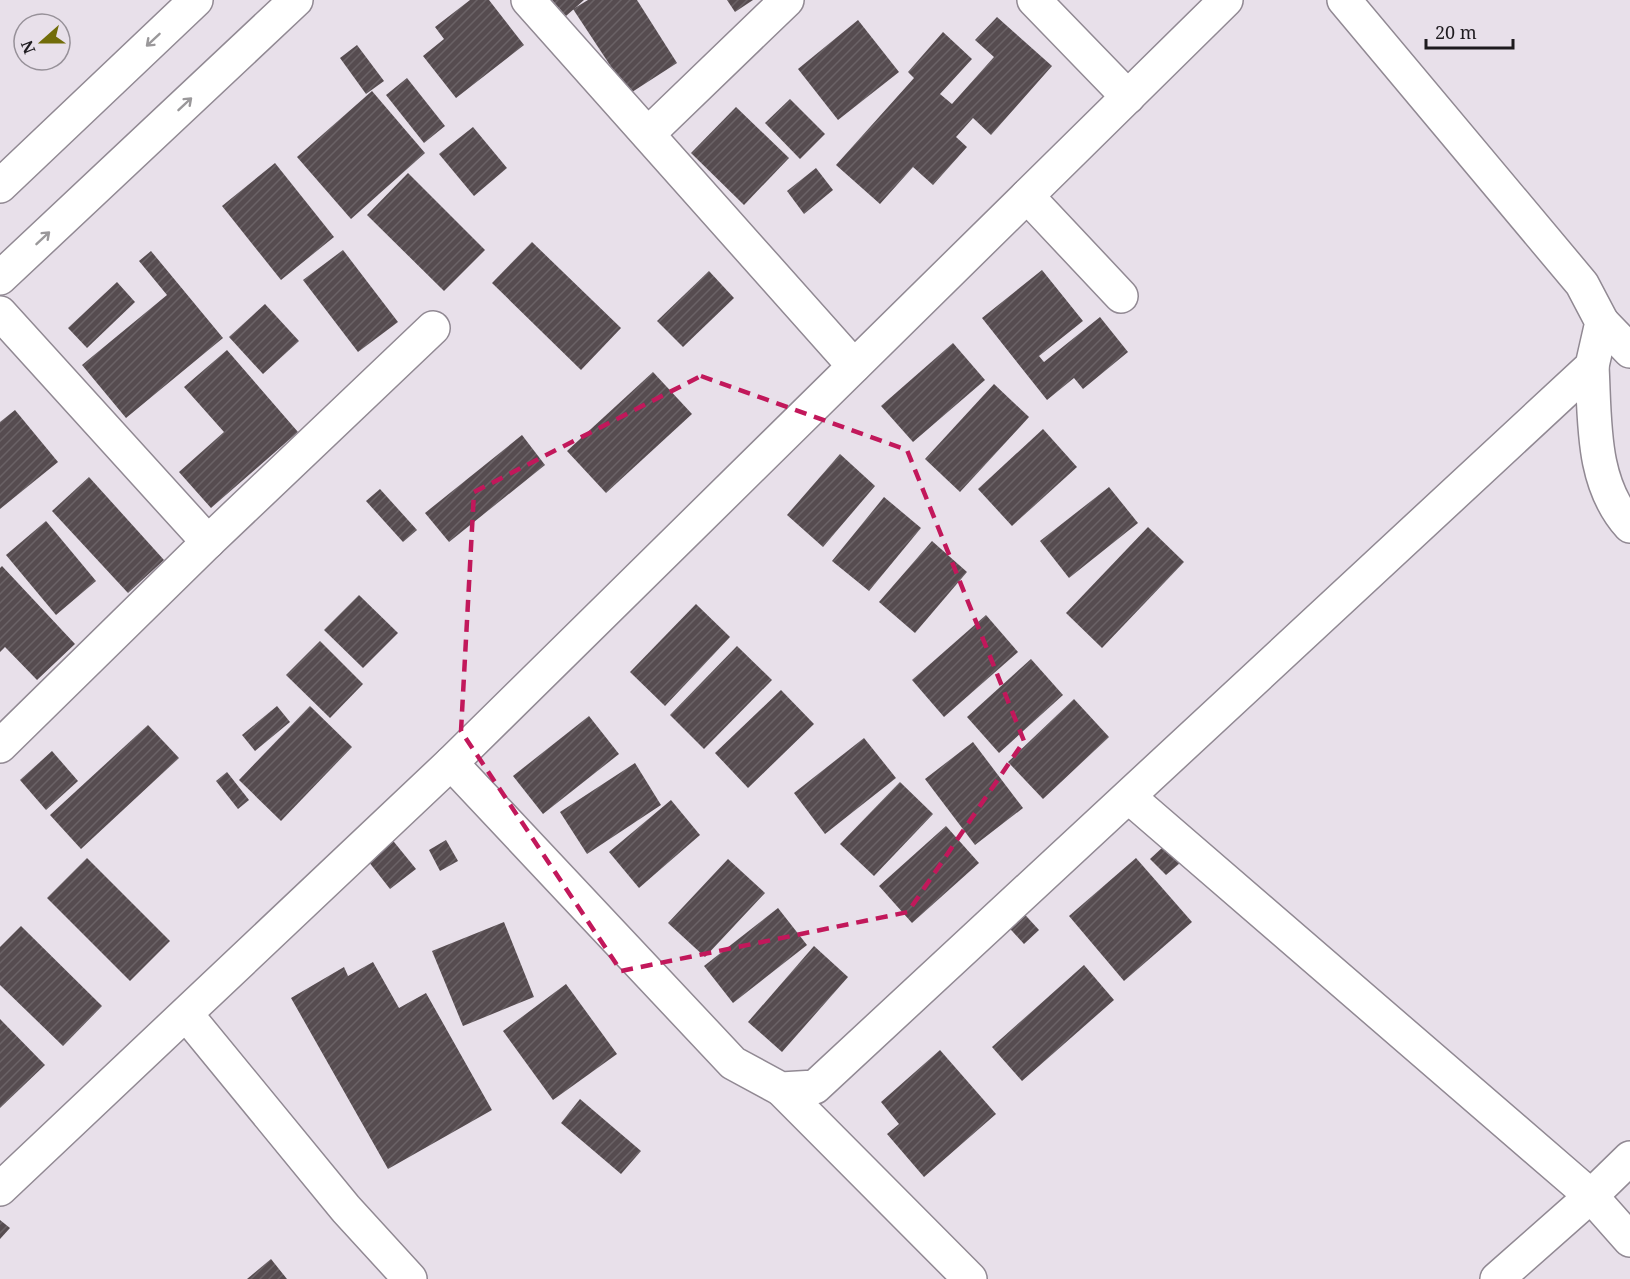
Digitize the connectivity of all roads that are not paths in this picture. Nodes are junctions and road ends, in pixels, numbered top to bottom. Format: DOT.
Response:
graph roads {
  1 [pos="196,0"];
  2 [pos="296,0"];
  3 [pos="528,0"];
  4 [pos="787,0"];
  5 [pos="1034,0"];
  6 [pos="1226,0"];
  7 [pos="1344,0"];
  8 [pos="1128,97"];
  9 [pos="648,135"];
  10 [pos="0,186"];
  11 [pos="1027,196"];
  12 [pos="0,278"];
  13 [pos="1120,296"];
  14 [pos="0,313"];
  15 [pos="1602,322"];
  16 [pos="433,328"];
  17 [pos="1630,351"];
  18 [pos="854,366"];
  19 [pos="1592,366"];
  20 [pos="1630,526"];
  21 [pos="208,542"];
  22 [pos="0,746"];
  23 [pos="451,763"];
  24 [pos="1128,797"];
  25 [pos="186,1014"];
  26 [pos="781,1089"];
  27 [pos="1630,1158"];
  28 [pos="0,1189"];
  29 [pos="1591,1196"];
  30 [pos="1630,1240"];
  31 [pos="410,1279"];
  32 [pos="970,1279"];
  33 [pos="1497,1279"];
  1 -- 10 [label="street, one-way"];
  12 -- 2 [label="street, one-way"];
  3 -- 9 [label="street"];
  4 -- 9 [label="street"];
  5 -- 8 [label="street"];
  6 -- 8 [label="street"];
  7 -- 15 [label="street"];
  8 -- 11 [label="street"];
  9 -- 18 [label="street"];
  11 -- 13 [label="street"];
  11 -- 18 [label="street"];
  14 -- 21 [label="street"];
  15 -- 17 [label="street"];
  15 -- 19 [label="street"];
  16 -- 21 [label="street"];
  18 -- 23 [label="street"];
  19 -- 20 [label="street"];
  19 -- 24 [label="street"];
  21 -- 22 [label="street"];
  23 -- 25 [label="street"];
  23 -- 26 [label="street"];
  24 -- 26 [label="street"];
  24 -- 29 [label="street"];
  25 -- 28 [label="street"];
  25 -- 31 [label="street"];
  26 -- 32 [label="street"];
  27 -- 29 [label="street"];
  29 -- 30 [label="street"];
  29 -- 33 [label="street"];
}
